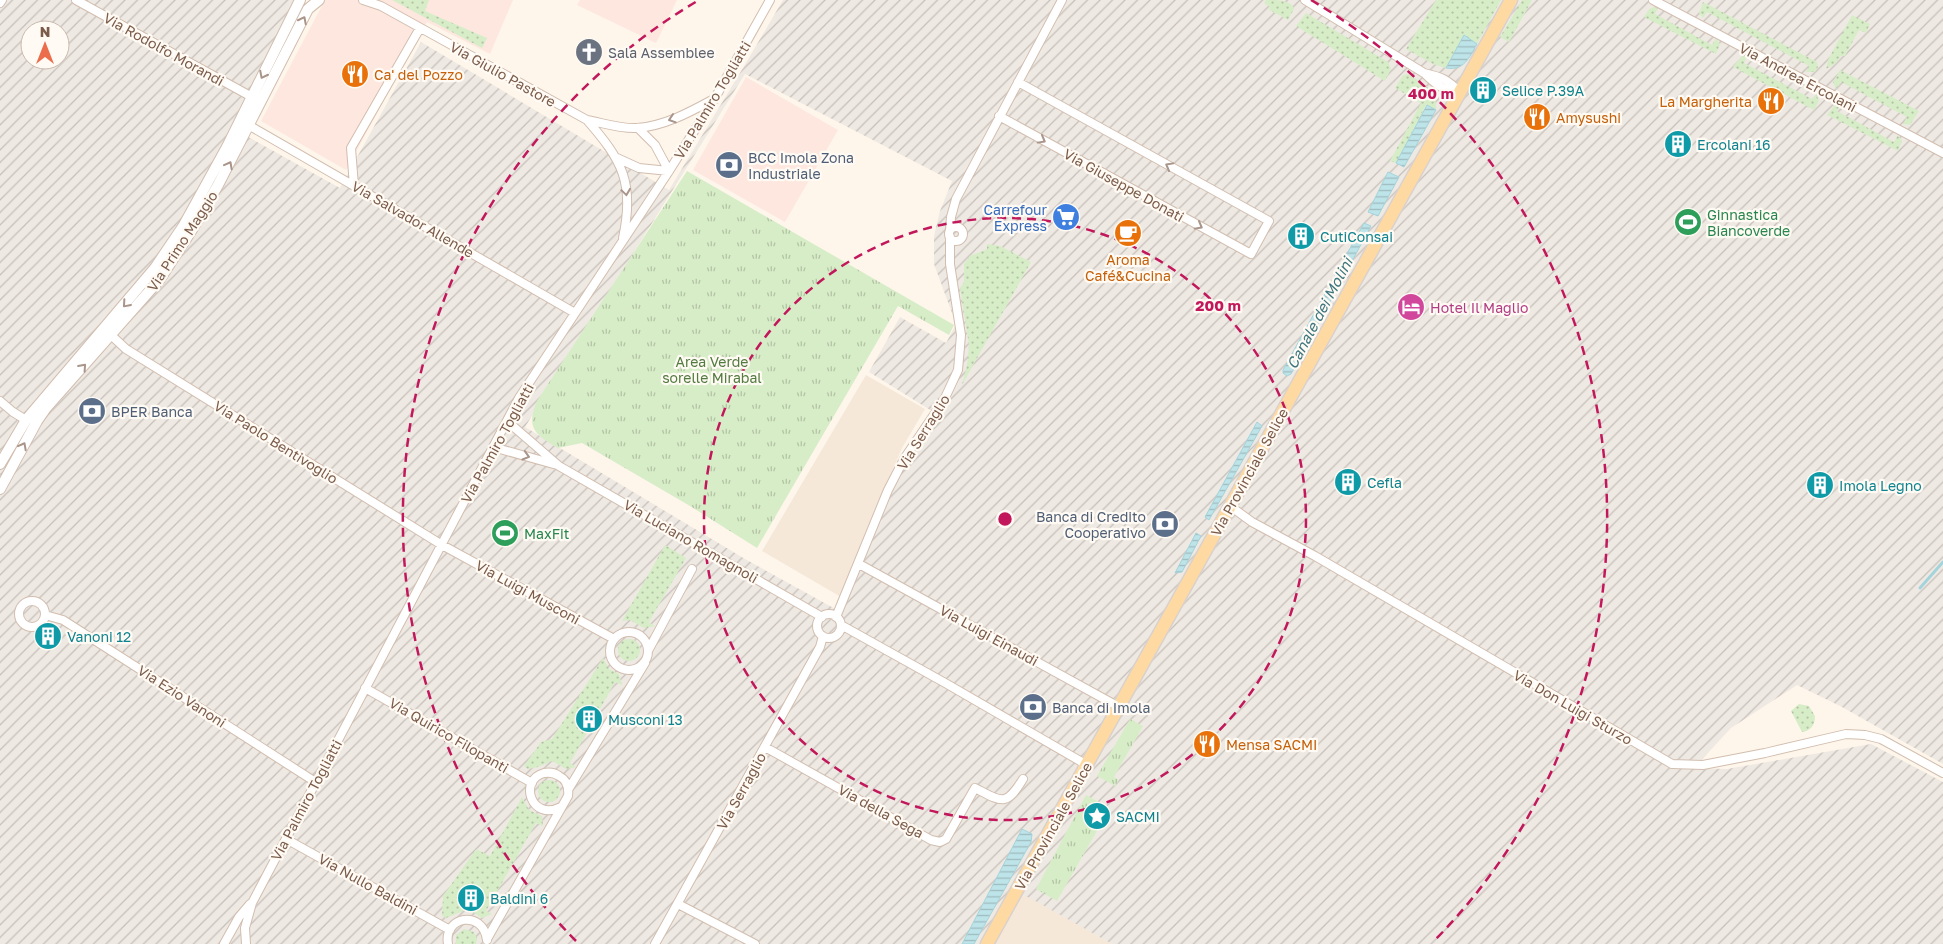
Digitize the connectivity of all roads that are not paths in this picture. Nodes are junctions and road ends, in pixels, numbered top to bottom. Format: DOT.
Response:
graph roads {
  1 [pos="76,0"];
  2 [pos="300,0"];
  3 [pos="320,0"];
  4 [pos="363,0"];
  5 [pos="375,0"];
  6 [pos="770,0"];
  7 [pos="1062,0"];
  8 [pos="1305,0"];
  9 [pos="1511,0"];
  10 [pos="1653,0"];
  11 [pos="381,6"];
  12 [pos="420,28"];
  13 [pos="1424,73"];
  14 [pos="1468,78"];
  15 [pos="1450,81"];
  16 [pos="1018,82"];
  17 [pos="1446,91"];
  18 [pos="1459,94"];
  19 [pos="252,97"];
  20 [pos="716,98"];
  21 [pos="1452,107"];
  22 [pos="999,116"];
  23 [pos="587,120"];
  24 [pos="250,126"];
  25 [pos="638,128"];
  26 [pos="1943,153"];
  27 [pos="617,158"];
  28 [pos="670,171"];
  29 [pos="354,186"];
  30 [pos="622,242"];
  31 [pos="575,313"];
  32 [pos="112,336"];
  33 [pos="0,401"];
  34 [pos="26,420"];
  35 [pos="507,421"];
  36 [pos="493,447"];
  37 [pos="0,464"];
  38 [pos="559,466"];
  39 [pos="0,489"];
  40 [pos="1230,506"];
  41 [pos="442,545"];
  42 [pos="859,564"];
  43 [pos="692,569"];
  44 [pos="44,616"];
  45 [pos="836,617"];
  46 [pos="822,618"];
  47 [pos="841,626"];
  48 [pos="823,636"];
  49 [pos="614,639"];
  50 [pos="649,649"];
  51 [pos="645,663"];
  52 [pos="365,688"];
  53 [pos="1119,707"];
  54 [pos="765,746"];
  55 [pos="1086,765"];
  56 [pos="1943,773"];
  57 [pos="1024,779"];
  58 [pos="316,783"];
  59 [pos="532,783"];
  60 [pos="568,790"];
  61 [pos="561,807"];
  62 [pos="286,839"];
  63 [pos="252,903"];
  64 [pos="678,904"];
  65 [pos="450,930"];
  66 [pos="486,942"];
  67 [pos="224,944"];
  68 [pos="246,944"];
  69 [pos="448,944"];
  70 [pos="655,944"];
  71 [pos="756,944"];
  72 [pos="987,944"];
  1 -- 19 [label="street, Via Rodolfo Morandi"];
  2 -- 19 [label="street, Via Primo Maggio, one-way"];
  24 -- 3 [label="street, Via Primo Maggio, one-way"];
  4 -- 11 [label="street, Via Giulio Pastore"];
  5 -- 11 [label="street, Via Giulio Pastore"];
  6 -- 20 [label="street, Via Palmiro Togliatti"];
  7 -- 16 [label="street"];
  8 -- 13 [label="street"];
  9 -- 14 [label="main road, Via Provinciale Selice"];
  10 -- 26 [label="street, Via Andrea Ercolani"];
  11 -- 12 [label="street, Via Giulio Pastore"];
  12 -- 23 [label="street, Via Giulio Pastore"];
  12 -- 29 [label="street"];
  13 -- 15 [label="street"];
  13 -- 17 [label="street"];
  14 -- 15 [label="street"];
  14 -- 18 [label="main road, Via Provinciale Selice"];
  15 -- 18 [label="street"];
  16 -- 22 [label="street"];
  22 -- 16 [label="street, Via Giuseppe Donati, one-way"];
  17 -- 18 [label="street"];
  17 -- 21 [label="street"];
  18 -- 21 [label="main road, Via Provinciale Selice"];
  19 -- 34 [label="street, Via Primo Maggio, one-way"];
  20 -- 25 [label="street, Via Giulio Pastore, one-way"];
  20 -- 28 [label="street, Via Palmiro Togliatti"];
  21 -- 40 [label="main road, Via Provinciale Selice"];
  22 -- 42 [label="street, Via Serraglio"];
  23 -- 25 [label="street, Via Giulio Pastore"];
  23 -- 27 [label="street, Via Giulio Pastore"];
  24 -- 29 [label="street, Via Salvador Allende"];
  32 -- 24 [label="street, Via Primo Maggio, one-way"];
  25 -- 28 [label="street"];
  27 -- 28 [label="street"];
  27 -- 30 [label="street, Via Giulio Pastore, one-way"];
  28 -- 30 [label="street, Via Palmiro Togliatti"];
  29 -- 31 [label="street, Via Salvador Allende"];
  30 -- 31 [label="street, Via Palmiro Togliatti"];
  31 -- 35 [label="street, Via Palmiro Togliatti"];
  39 -- 32 [label="street, Via Primo Maggio, one-way"];
  32 -- 41 [label="street, Via Paolo Bentivoglio"];
  33 -- 34 [label="street"];
  34 -- 37 [label="street, Via Primo Maggio"];
  35 -- 36 [label="street, Via Palmiro Togliatti"];
  35 -- 38 [label="street, Via Luciano Romagnoli"];
  36 -- 38 [label="street, Via Luciano Romagnoli, one-way"];
  36 -- 41 [label="street, Via Palmiro Togliatti"];
  38 -- 46 [label="street, Via Luciano Romagnoli"];
  40 -- 53 [label="main road, Via Provinciale Selice"];
  40 -- 56 [label="street, Via Don Luigi Sturzo"];
  41 -- 49 [label="street, Via Luigi Musconi"];
  41 -- 52 [label="street, Via Palmiro Togliatti"];
  42 -- 45 [label="street, Via Serraglio"];
  42 -- 53 [label="street, Via Luigi Einaudi"];
  43 -- 50 [label="street"];
  44 -- 58 [label="street, Via Ezio Vanoni"];
  45 -- 46 [label="street"];
  45 -- 47 [label="street"];
  46 -- 48 [label="street, Via Serraglio"];
  47 -- 48 [label="street"];
  47 -- 55 [label="street"];
  48 -- 54 [label="street, Via Serraglio"];
  49 -- 50 [label="street"];
  49 -- 51 [label="street"];
  50 -- 51 [label="street"];
  51 -- 60 [label="street"];
  52 -- 58 [label="street, Via Palmiro Togliatti"];
  52 -- 59 [label="street, Via Quirico Filopanti"];
  53 -- 55 [label="main road, Via Provinciale Selice"];
  54 -- 57 [label="street, Via della Sega"];
  54 -- 64 [label="street, Via Serraglio"];
  55 -- 72 [label="main road, Via Provinciale Selice"];
  58 -- 62 [label="street, Via Palmiro Togliatti"];
  59 -- 60 [label="street"];
  59 -- 61 [label="street"];
  60 -- 61 [label="street"];
  61 -- 66 [label="street"];
  62 -- 63 [label="street, Via Palmiro Togliatti"];
  62 -- 65 [label="street, Via Nullo Baldini"];
  63 -- 67 [label="street, Via Palmiro Togliatti"];
  63 -- 68 [label="street, Via Palmiro Togliatti"];
  64 -- 70 [label="street, Via Serraglio"];
  64 -- 71 [label="street"];
  65 -- 66 [label="street"];
  65 -- 69 [label="street"];
}
